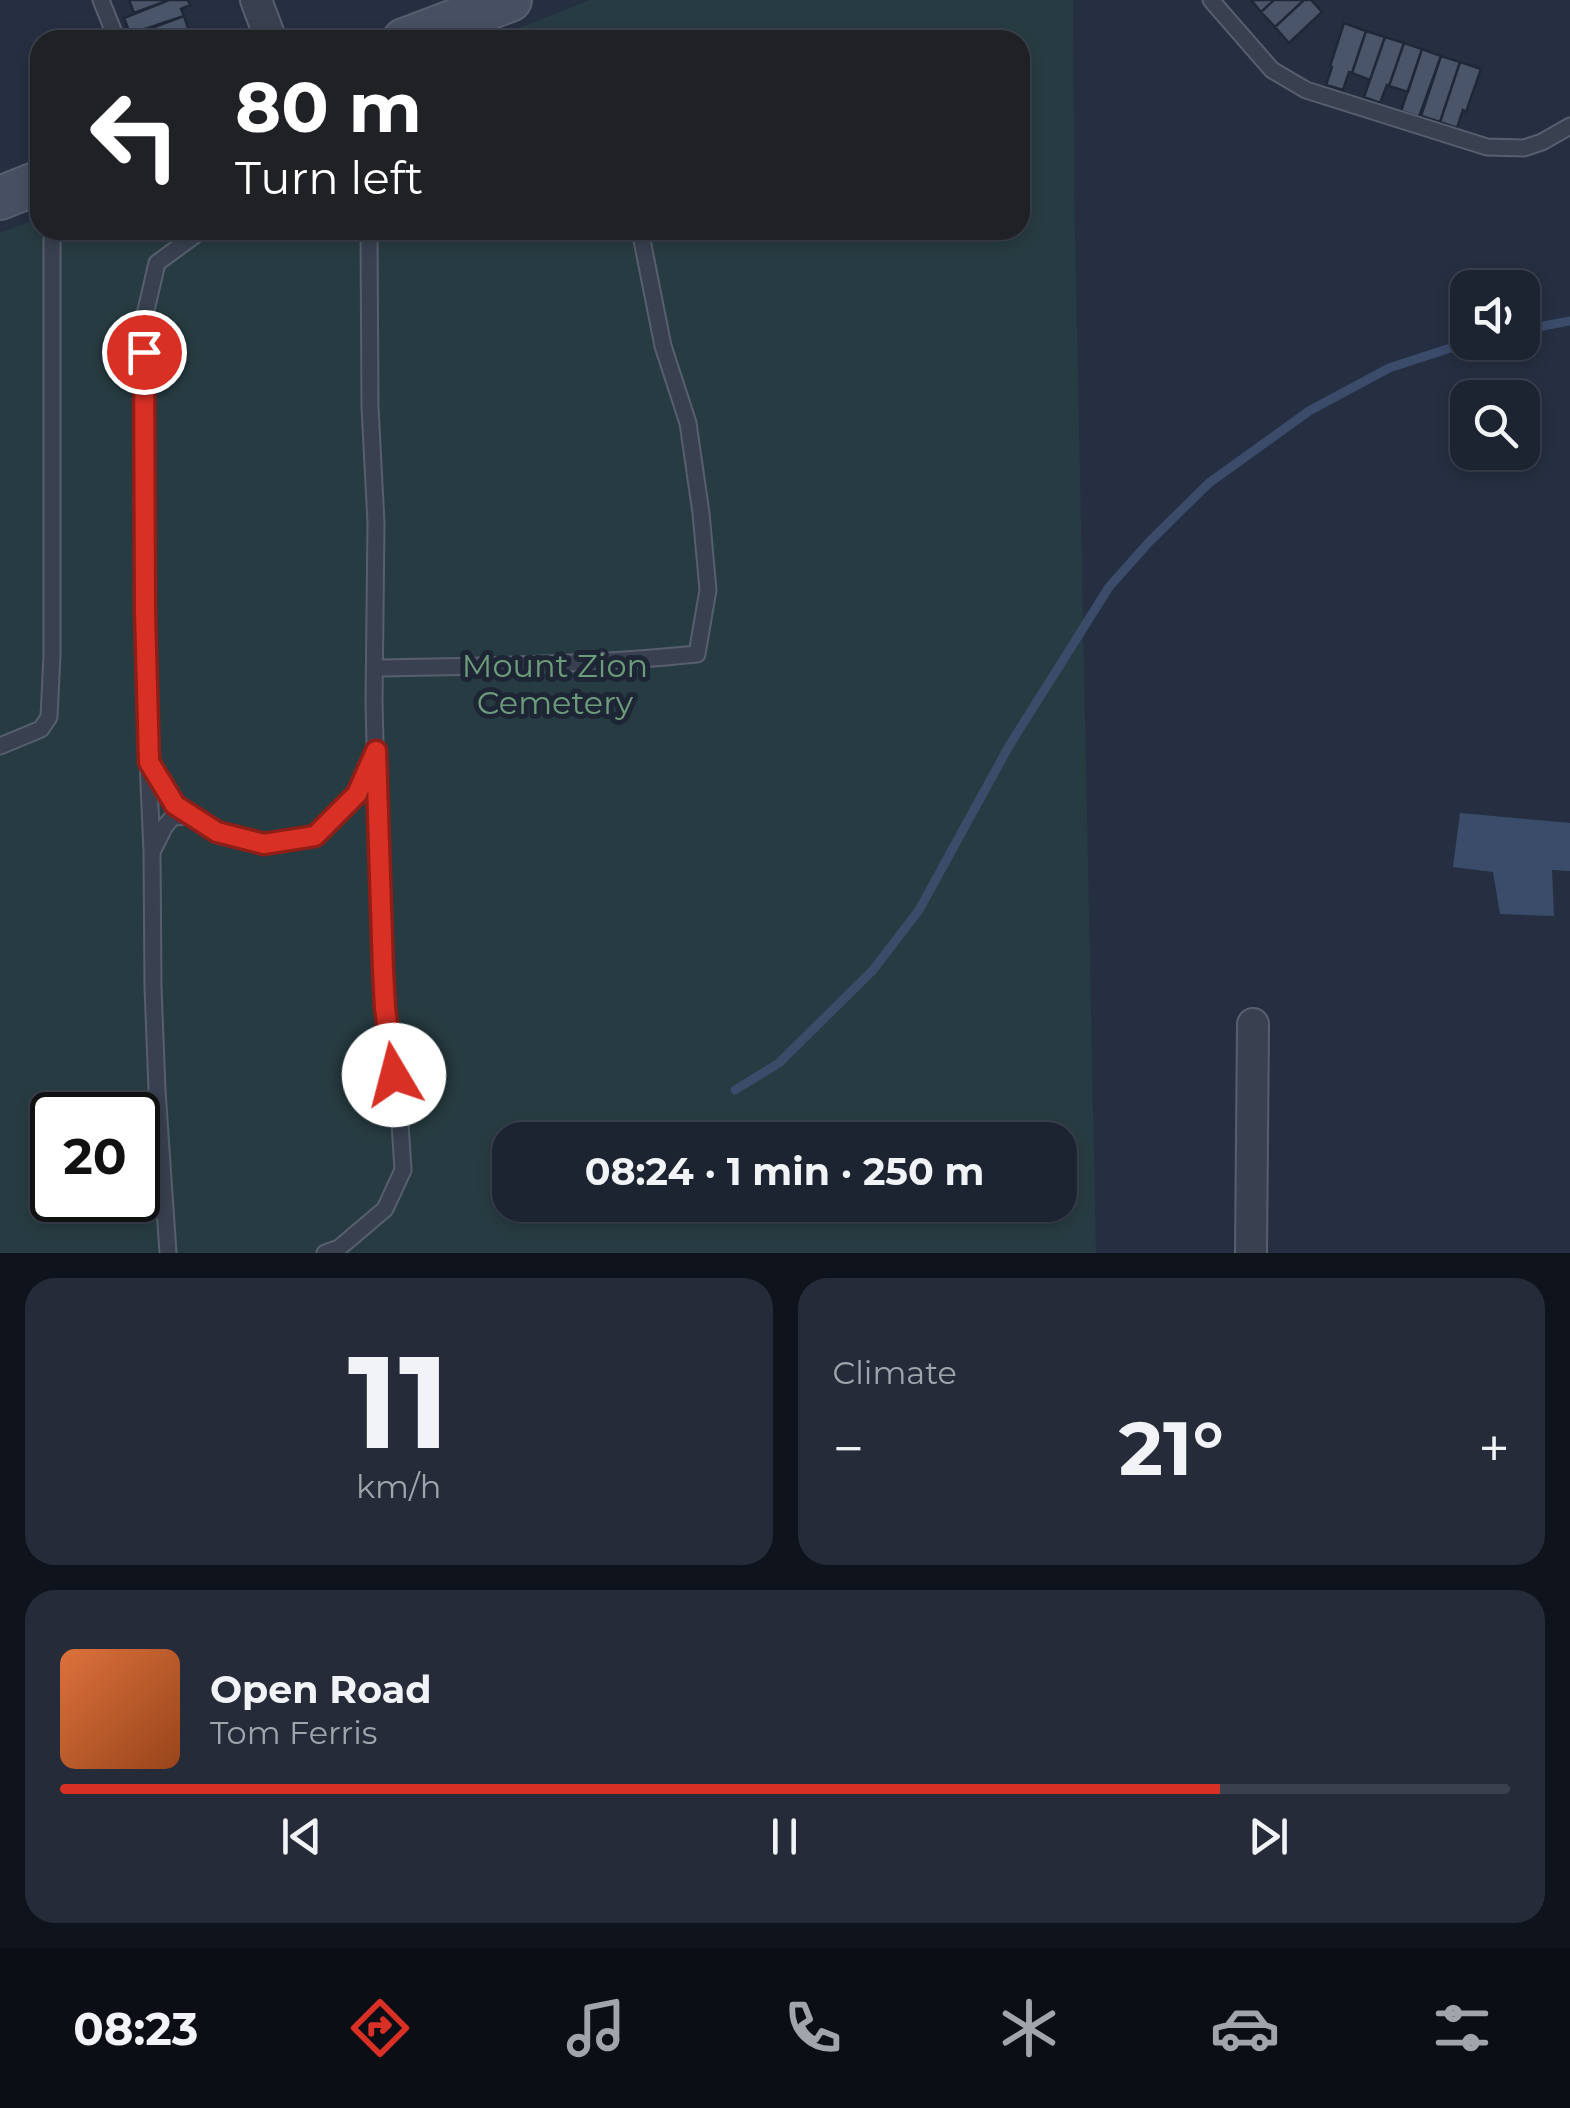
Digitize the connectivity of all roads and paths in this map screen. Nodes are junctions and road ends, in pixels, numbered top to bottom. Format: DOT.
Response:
graph roads {
  1 [pos="101,0"];
  2 [pos="256,0"];
  3 [pos="510,0"];
  4 [pos="1210,0"];
  5 [pos="113,30"];
  6 [pos="267,30"];
  7 [pos="430,30"];
  8 [pos="1570,126"];
  9 [pos="30,186"];
  10 [pos="0,198"];
  11 [pos="52,240"];
  12 [pos="188,240"];
  13 [pos="368,240"];
  14 [pos="642,240"];
  15 [pos="376,668"];
  16 [pos="0,746"];
  17 [pos="376,751"];
  18 [pos="149,762"];
  19 [pos="192,816"];
  20 [pos="152,852"];
  21 [pos="1253,1024"];
  22 [pos="168,1253"];
  23 [pos="325,1253"];
  24 [pos="1251,1253"];
  1 -- 5 [label="lane"];
  2 -- 6 [label="street"];
  3 -- 7 [label="main road"];
  4 -- 8 [label="lane"];
  9 -- 10 [label="main road"];
  11 -- 16 [label="lane"];
  12 -- 18 [label="lane"];
  13 -- 15 [label="lane"];
  14 -- 15 [label="lane"];
  15 -- 17 [label="lane"];
  17 -- 19 [label="lane"];
  17 -- 23 [label="lane"];
  18 -- 19 [label="lane"];
  18 -- 20 [label="lane"];
  19 -- 20 [label="lane"];
  20 -- 22 [label="lane"];
  21 -- 24 [label="street"];
}
